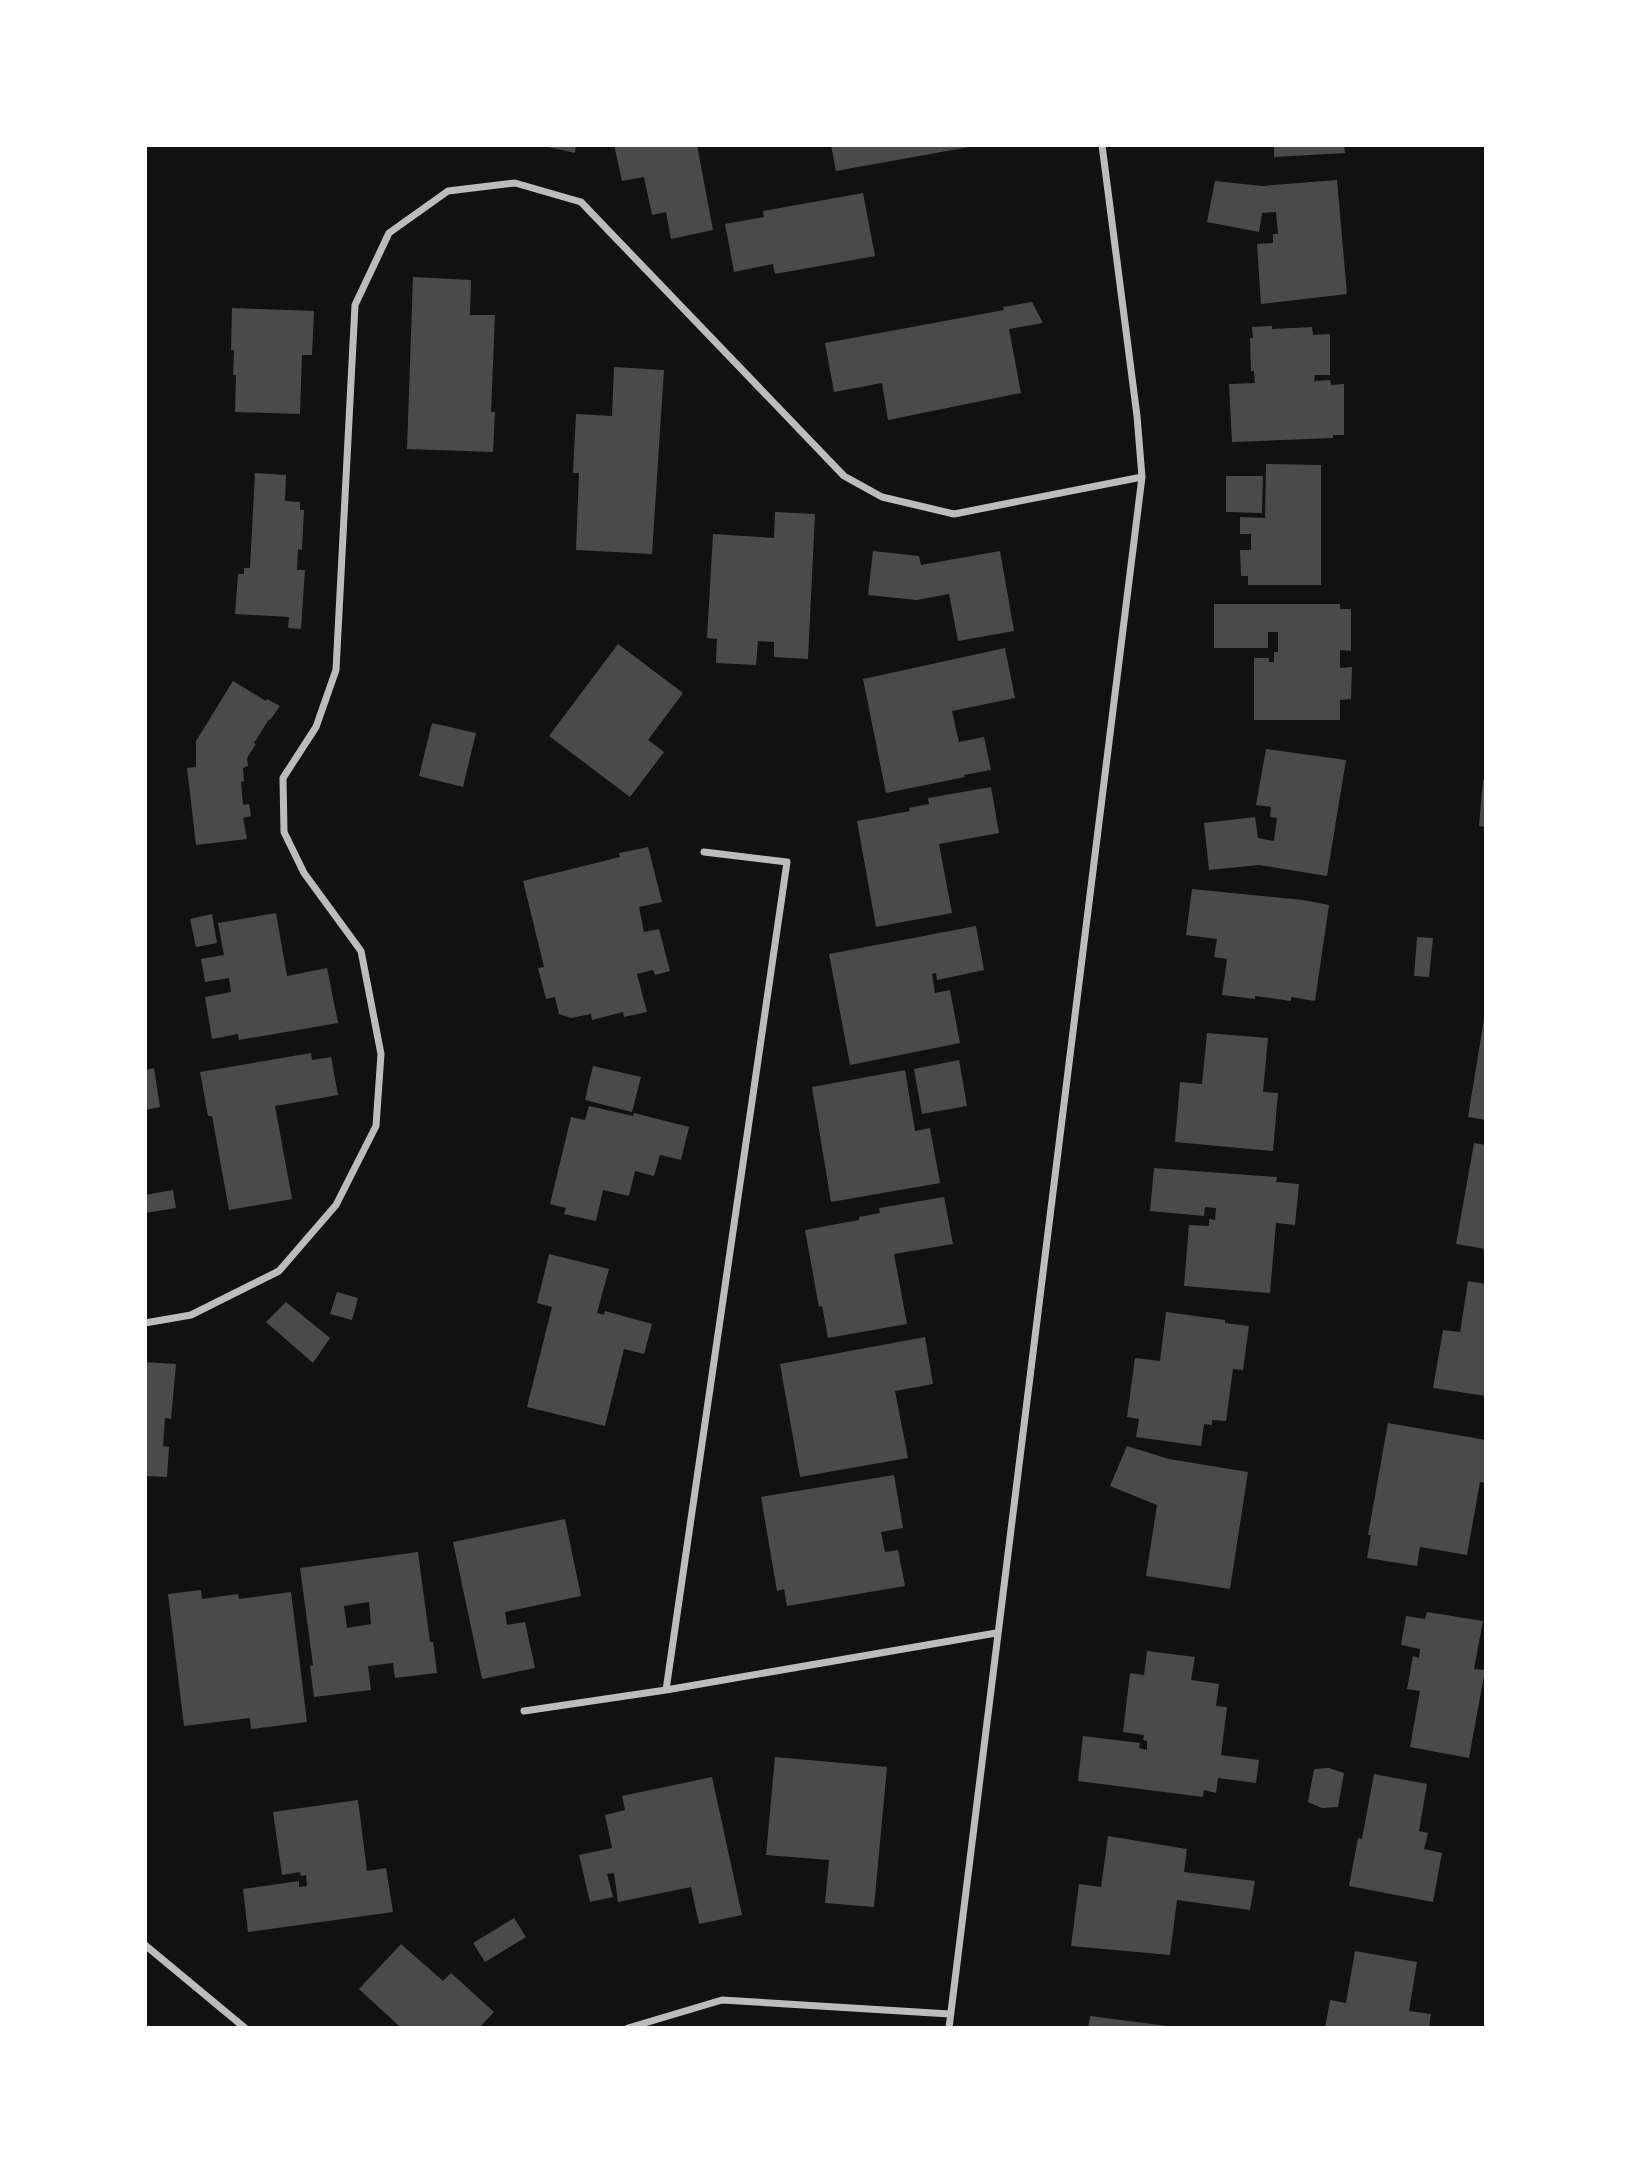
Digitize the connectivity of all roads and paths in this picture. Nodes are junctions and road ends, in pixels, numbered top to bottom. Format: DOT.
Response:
graph roads {
  1 [pos="1102,145"];
  2 [pos="1142,477"];
  3 [pos="704,852"];
  4 [pos="145,1323"];
  5 [pos="996,1633"];
  6 [pos="666,1690"];
  7 [pos="524,1711"];
  8 [pos="145,1945"];
  9 [pos="950,2014"];
  10 [pos="245,2028"];
  11 [pos="628,2028"];
  12 [pos="949,2028"];
  1 -- 2 [label="street"];
  2 -- 4 [label="street"];
  2 -- 5 [label="street"];
  3 -- 6 [label="street"];
  5 -- 6 [label="street"];
  5 -- 9 [label="street"];
  6 -- 7 [label="street"];
  8 -- 10 [label="street"];
  9 -- 11 [label="street"];
  9 -- 12 [label="street"];
}
